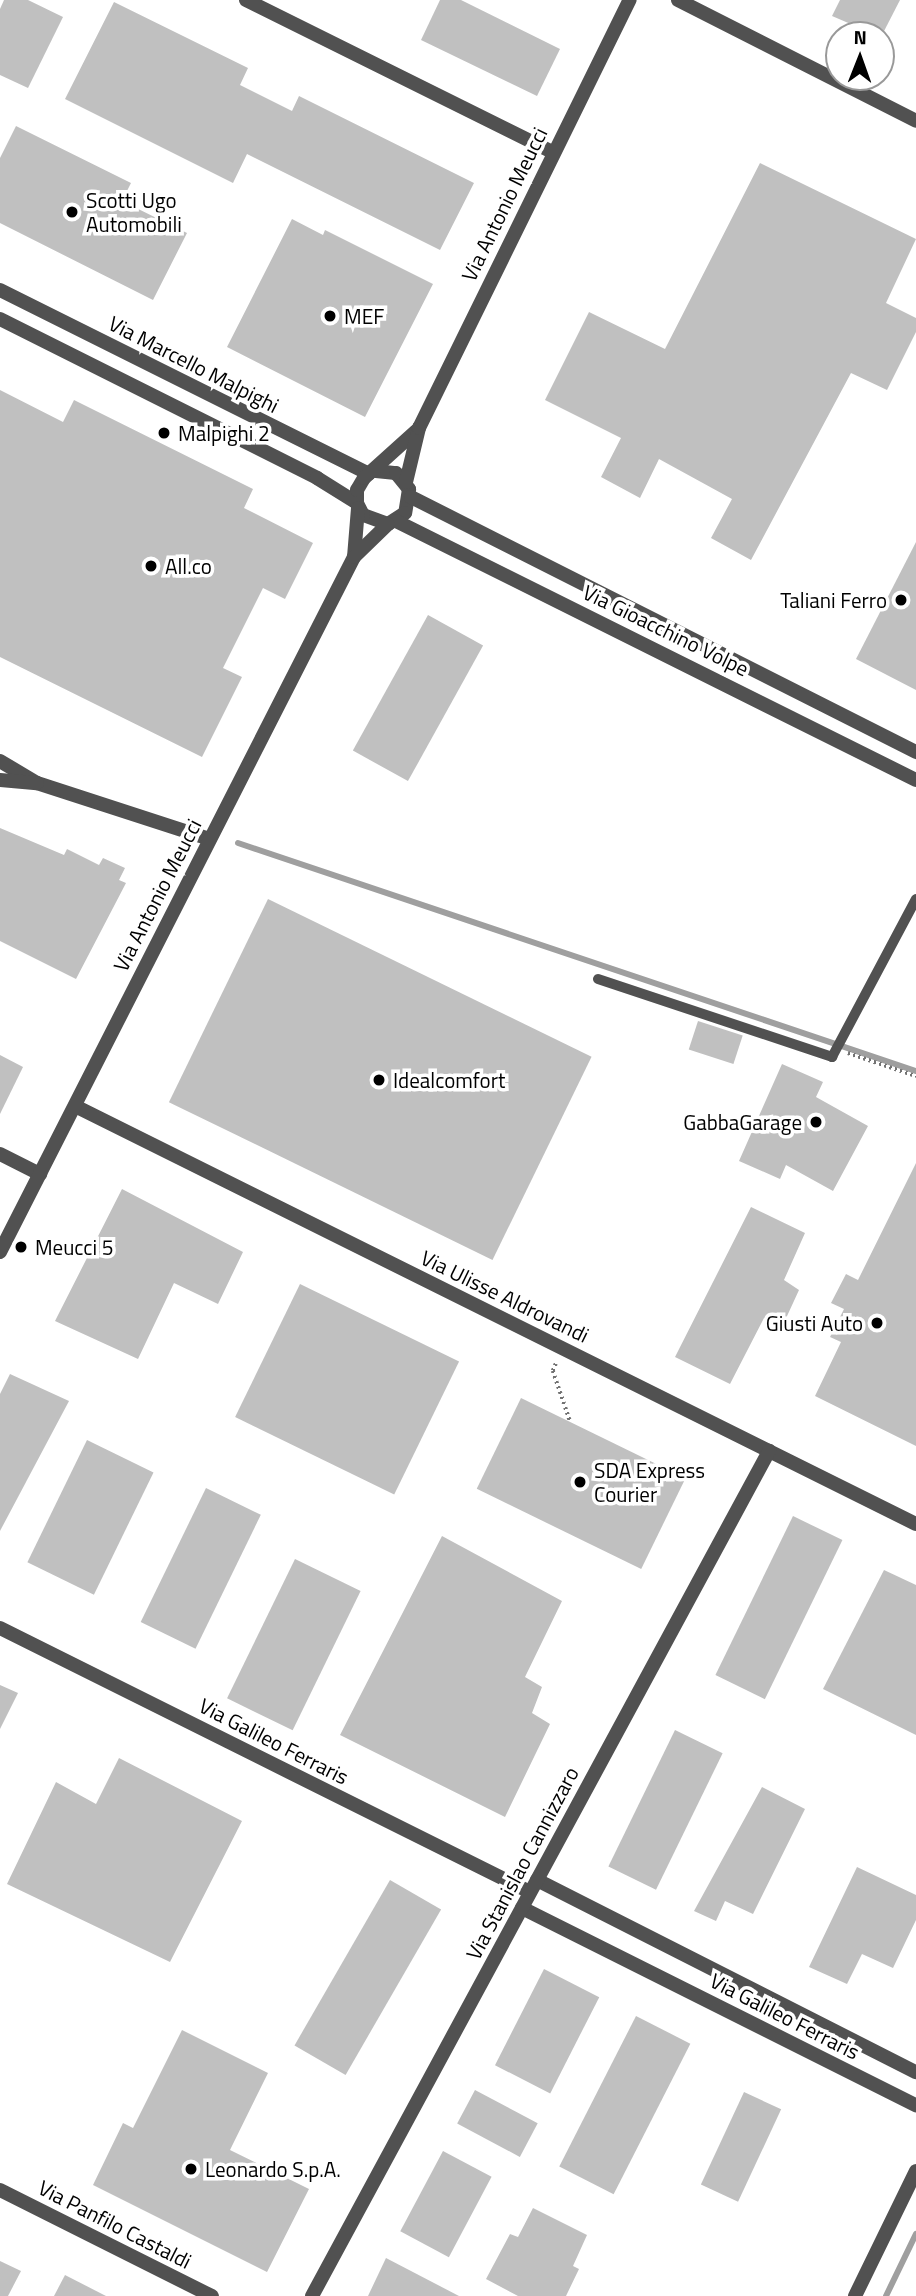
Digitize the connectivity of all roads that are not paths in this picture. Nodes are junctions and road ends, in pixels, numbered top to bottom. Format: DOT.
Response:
graph roads {
  1 [pos="246,0"];
  2 [pos="630,0"];
  3 [pos="678,0"];
  4 [pos="916,121"];
  5 [pos="552,152"];
  6 [pos="0,290"];
  7 [pos="0,319"];
  8 [pos="419,428"];
  9 [pos="373,472"];
  10 [pos="409,489"];
  11 [pos="358,505"];
  12 [pos="392,522"];
  13 [pos="354,557"];
  14 [pos="916,752"];
  15 [pos="0,761"];
  16 [pos="0,780"];
  17 [pos="916,780"];
  18 [pos="37,783"];
  19 [pos="209,839"];
  20 [pos="916,899"];
  21 [pos="598,979"];
  22 [pos="75,1106"];
  23 [pos="0,1154"];
  24 [pos="40,1174"];
  25 [pos="0,1252"];
  26 [pos="769,1451"];
  27 [pos="916,1524"];
  28 [pos="0,1628"];
  29 [pos="533,1886"];
  30 [pos="522,1908"];
  31 [pos="916,2072"];
  32 [pos="916,2105"];
  33 [pos="916,2171"];
  34 [pos="0,2190"];
  35 [pos="212,2296"];
  36 [pos="312,2296"];
  37 [pos="855,2296"];
  1 -- 5 [label="street"];
  2 -- 5 [label="street, Via Antonio Meucci"];
  3 -- 4 [label="street"];
  5 -- 8 [label="street, Via Antonio Meucci"];
  6 -- 9 [label="street, Via Marcello Malpighi"];
  7 -- 11 [label="street"];
  8 -- 9 [label="street, Via Antonio Meucci"];
  8 -- 10 [label="street, Via Antonio Meucci"];
  9 -- 10 [label="street"];
  9 -- 11 [label="street, Via Antonio Meucci"];
  10 -- 12 [label="street, Via Antonio Meucci"];
  10 -- 14 [label="street, Via Gioacchino Volpe"];
  11 -- 12 [label="street"];
  11 -- 13 [label="street, Via Antonio Meucci"];
  12 -- 13 [label="street, Via Antonio Meucci"];
  12 -- 17 [label="street, Via Gioacchino Volpe"];
  13 -- 19 [label="street, Via Antonio Meucci"];
  15 -- 18 [label="street"];
  16 -- 18 [label="street"];
  18 -- 19 [label="street"];
  19 -- 22 [label="street, Via Antonio Meucci"];
  20 -- 21 [label="lane"];
  22 -- 24 [label="street, Via Antonio Meucci"];
  22 -- 26 [label="street, Via Ulisse Aldrovandi"];
  23 -- 24 [label="street"];
  24 -- 25 [label="street, Via Antonio Meucci"];
  26 -- 27 [label="street, Via Ulisse Aldrovandi"];
  26 -- 29 [label="street, Via Stanislao Cannizzaro"];
  28 -- 29 [label="street, Via Galileo Ferraris"];
  29 -- 30 [label="street, Via Stanislao Cannizzaro"];
  29 -- 31 [label="street, Via Galileo Ferraris"];
  30 -- 32 [label="street, Via Galileo Ferraris"];
  30 -- 36 [label="street, Via Stanislao Cannizzaro"];
  33 -- 37 [label="street"];
  34 -- 35 [label="street, Via Panfilo Castaldi"];
}
